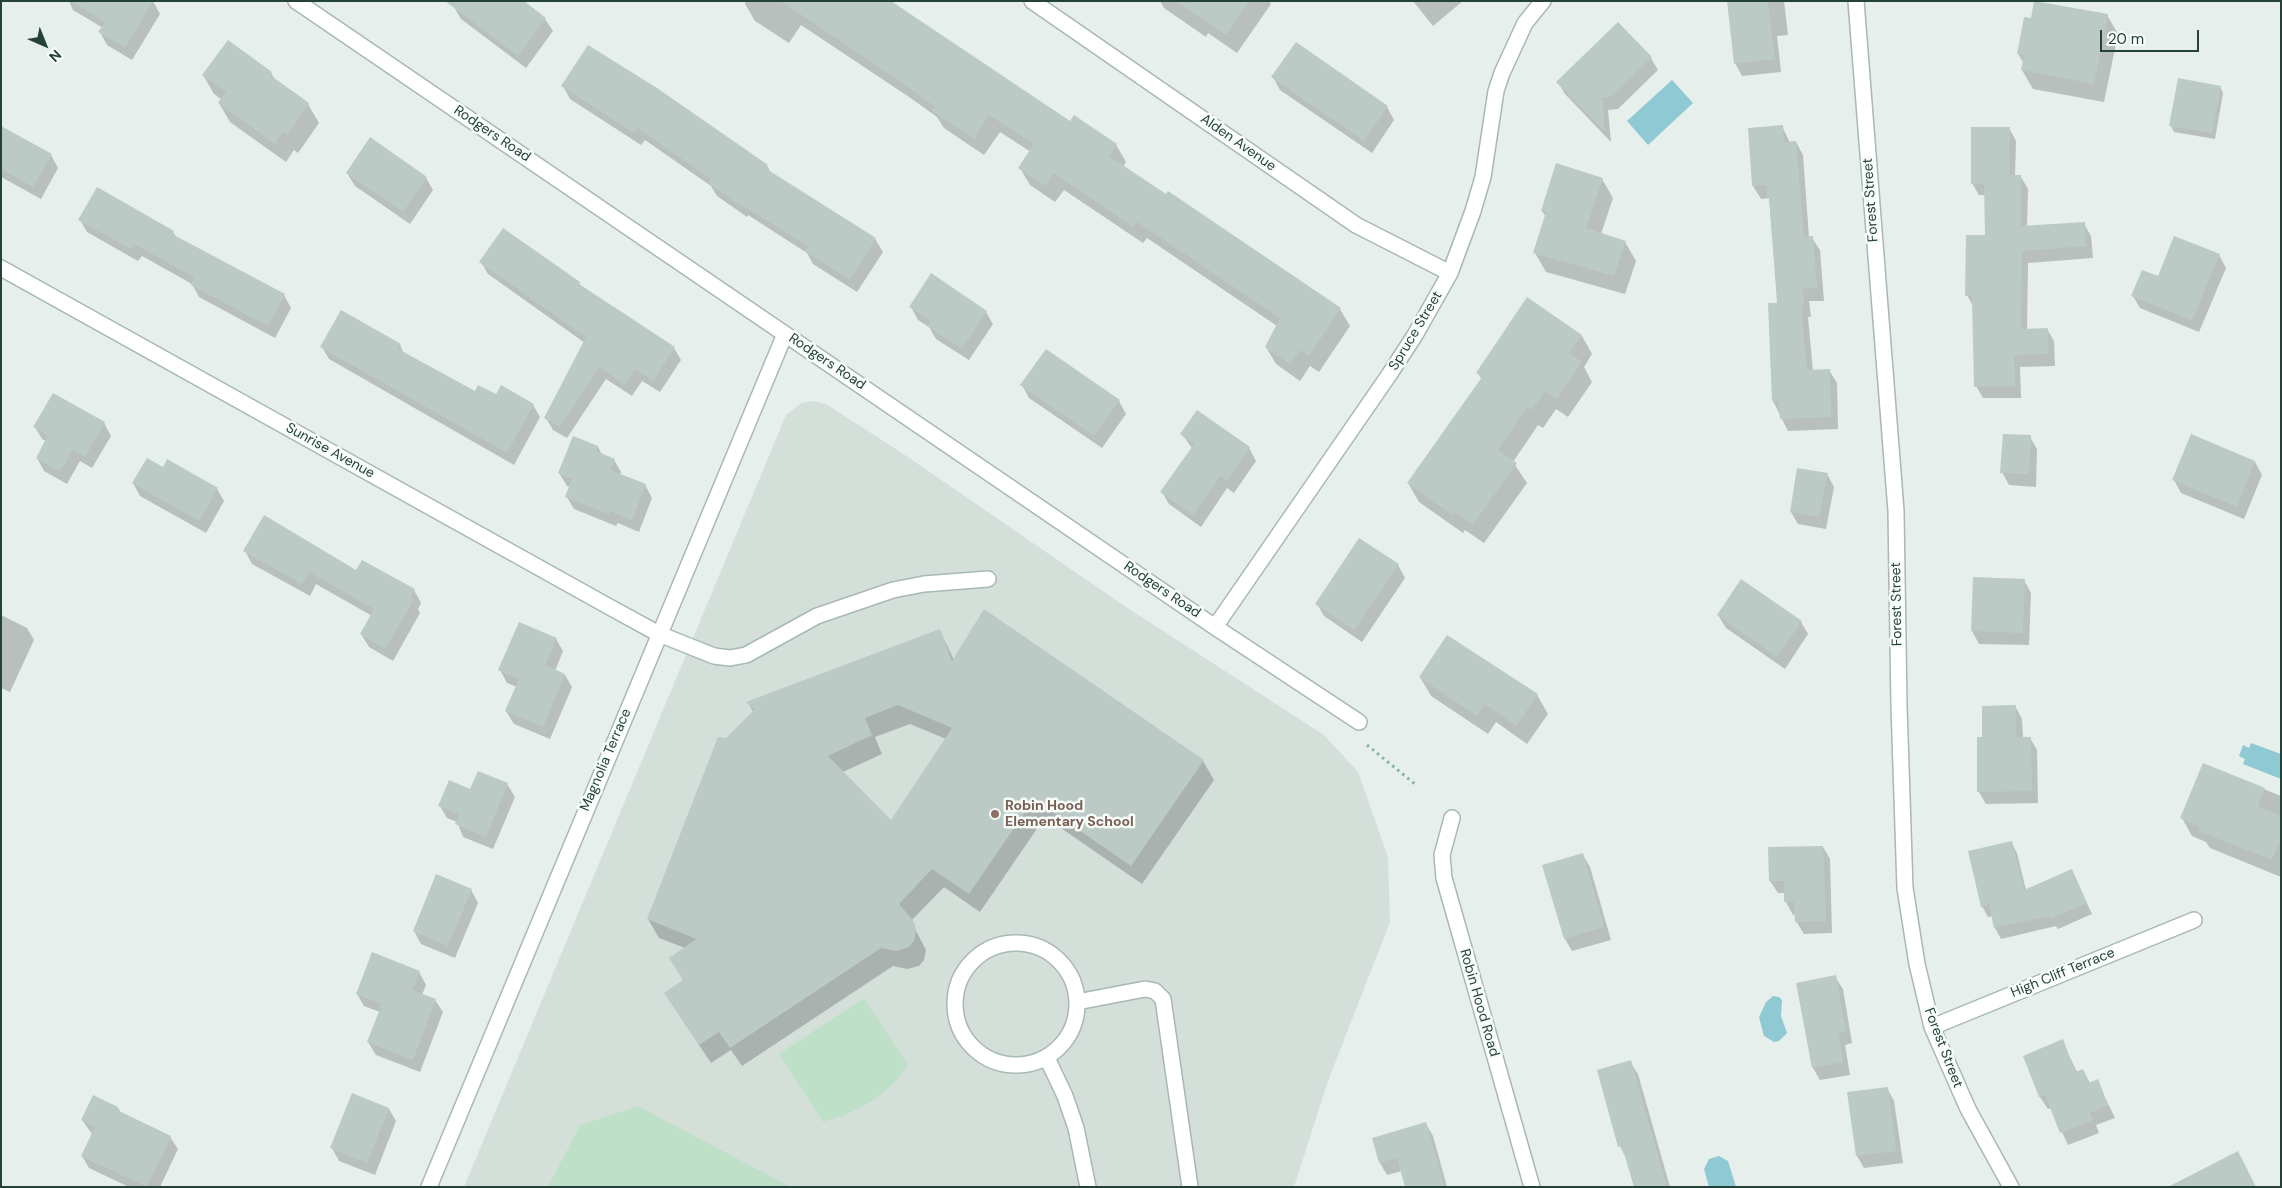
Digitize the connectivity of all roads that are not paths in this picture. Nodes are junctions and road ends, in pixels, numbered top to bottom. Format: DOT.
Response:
graph roads {
  1 [pos="296,1"];
  2 [pos="1032,1"];
  3 [pos="1543,1"];
  4 [pos="1856,1"];
  5 [pos="1,268"];
  6 [pos="1450,273"];
  7 [pos="785,334"];
  8 [pos="988,579"];
  9 [pos="1215,627"];
  10 [pos="658,634"];
  11 [pos="1359,722"];
  12 [pos="1452,818"];
  13 [pos="2194,920"];
  14 [pos="1078,1002"];
  15 [pos="1932,1027"];
  16 [pos="1047,1058"];
  17 [pos="429,1187"];
  18 [pos="1088,1187"];
  19 [pos="1190,1187"];
  20 [pos="1532,1187"];
  21 [pos="2011,1187"];
  1 -- 7 [label="street, Rodgers Road"];
  2 -- 6 [label="street, Alden Avenue"];
  3 -- 6 [label="street, Spruce Street"];
  4 -- 15 [label="street, Forest Street"];
  5 -- 10 [label="street, Sunrise Avenue"];
  6 -- 9 [label="street, Spruce Street"];
  7 -- 9 [label="street, Rodgers Road"];
  7 -- 10 [label="street, Magnolia Terrace"];
  8 -- 10 [label="street, Sunrise Avenue"];
  9 -- 11 [label="street, Rodgers Road"];
  10 -- 17 [label="street, Magnolia Terrace"];
  12 -- 20 [label="street, Robin Hood Road"];
  13 -- 15 [label="street, High Cliff Terrace"];
  14 -- 16 [label="street"];
  14 -- 16 [label="street"];
  14 -- 19 [label="street"];
  15 -- 21 [label="street, Forest Street"];
  16 -- 18 [label="street"];
}
